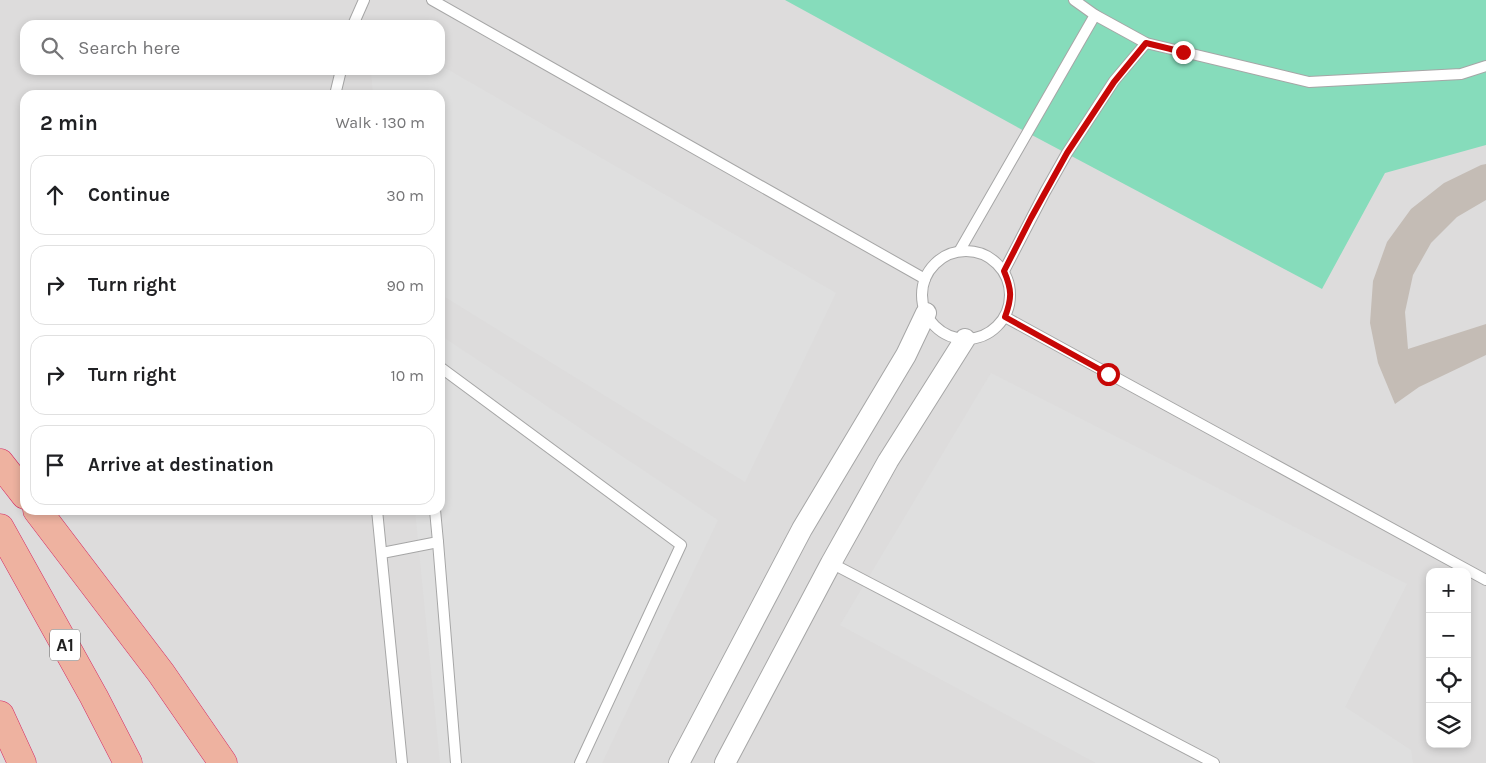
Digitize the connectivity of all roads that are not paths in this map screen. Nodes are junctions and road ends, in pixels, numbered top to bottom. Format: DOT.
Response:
graph roads {
  1 [pos="364,0"];
  2 [pos="432,0"];
  3 [pos="1074,0"];
  4 [pos="1094,15"];
  5 [pos="355,20"];
  6 [pos="1146,43"];
  7 [pos="1486,66"];
  8 [pos="341,75"];
  9 [pos="337,90"];
  10 [pos="960,250"];
  11 [pos="1004,271"];
  12 [pos="925,279"];
  13 [pos="926,313"];
  14 [pos="1005,317"];
  15 [pos="965,340"];
  16 [pos="445,370"];
  17 [pos="0,463"];
  18 [pos="20,489"];
  19 [pos="41,515"];
  20 [pos="378,515"];
  21 [pos="435,515"];
  22 [pos="0,528"];
  23 [pos="438,542"];
  24 [pos="382,553"];
  25 [pos="831,563"];
  26 [pos="1486,580"];
  27 [pos="0,715"];
  28 [pos="22,763"];
  29 [pos="128,763"];
  30 [pos="223,763"];
  31 [pos="402,763"];
  32 [pos="456,763"];
  33 [pos="580,763"];
  34 [pos="679,763"];
  35 [pos="725,763"];
  36 [pos="1214,763"];
  1 -- 5 [label="lane"];
  2 -- 12 [label="lane"];
  3 -- 4 [label="lane"];
  4 -- 6 [label="lane"];
  4 -- 10 [label="lane"];
  6 -- 7 [label="lane"];
  6 -- 11 [label="lane"];
  8 -- 9 [label="lane"];
  10 -- 11 [label="lane"];
  10 -- 12 [label="lane"];
  11 -- 14 [label="lane"];
  12 -- 13 [label="lane"];
  13 -- 15 [label="lane"];
  13 -- 34 [label="street"];
  14 -- 15 [label="lane"];
  14 -- 26 [label="lane"];
  15 -- 25 [label="street"];
  16 -- 33 [label="lane"];
  17 -- 18 [label="highway"];
  19 -- 30 [label="highway"];
  20 -- 24 [label="lane"];
  21 -- 23 [label="lane"];
  22 -- 29 [label="highway, A1"];
  23 -- 24 [label="lane"];
  23 -- 32 [label="lane"];
  24 -- 31 [label="lane"];
  25 -- 35 [label="street"];
  25 -- 36 [label="lane"];
  27 -- 28 [label="highway"];
}
